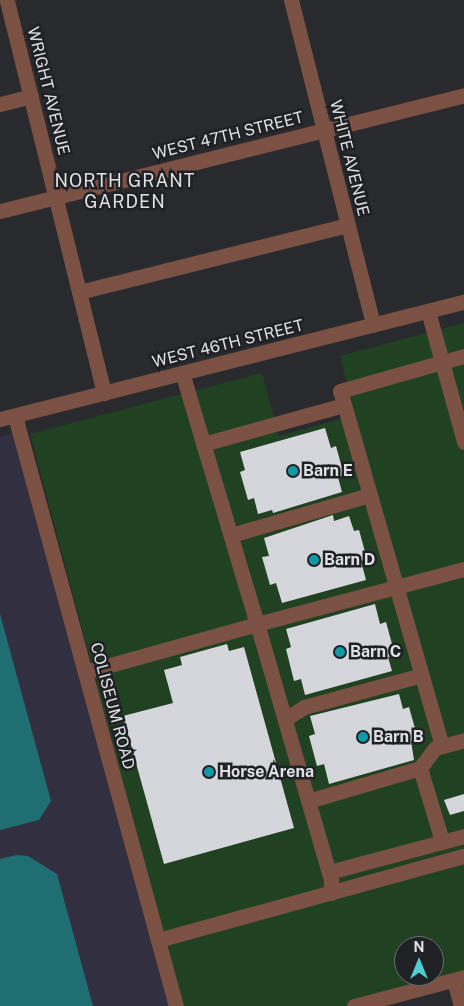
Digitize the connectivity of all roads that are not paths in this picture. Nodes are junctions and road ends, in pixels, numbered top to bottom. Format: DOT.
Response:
graph roads {
  1 [pos="291,0"];
  2 [pos="6,1"];
  3 [pos="464,95"];
  4 [pos="31,96"];
  5 [pos="0,104"];
  6 [pos="324,130"];
  7 [pos="56,197"];
  8 [pos="0,211"];
  9 [pos="348,225"];
  10 [pos="79,292"];
  11 [pos="464,302"];
  12 [pos="428,311"];
  13 [pos="373,324"];
  14 [pos="464,356"];
  15 [pos="441,362"];
  16 [pos="182,373"];
  17 [pos="104,393"];
  18 [pos="344,405"];
  19 [pos="7,418"];
  20 [pos="464,442"];
  21 [pos="203,444"];
  22 [pos="370,495"];
  23 [pos="231,536"];
  24 [pos="464,569"];
  25 [pos="397,588"];
  26 [pos="258,624"];
  27 [pos="85,672"];
  28 [pos="422,675"];
  29 [pos="285,719"];
  30 [pos="464,740"];
  31 [pos="442,746"];
  32 [pos="420,768"];
  33 [pos="308,801"];
  34 [pos="464,836"];
  35 [pos="442,842"];
  36 [pos="464,856"];
  37 [pos="329,872"];
  38 [pos="331,893"];
  39 [pos="158,940"];
  40 [pos="459,979"];
  41 [pos="176,1006"];
  42 [pos="354,1006"];
  43 [pos="461,1006"];
  1 -- 6 [label="street, WHITE AVENUE"];
  2 -- 4 [label="street, WRIGHT AVENUE"];
  3 -- 6 [label="street, WEST 47TH STREET"];
  4 -- 5 [label="street"];
  4 -- 7 [label="street, WRIGHT AVENUE"];
  6 -- 7 [label="street, WEST 47TH STREET"];
  6 -- 9 [label="street, WHITE AVENUE"];
  7 -- 8 [label="street, WEST 47TH STREET"];
  7 -- 10 [label="street, WRIGHT AVENUE"];
  9 -- 10 [label="street"];
  9 -- 13 [label="street, WHITE AVENUE"];
  10 -- 17 [label="street, WRIGHT AVENUE"];
  11 -- 12 [label="street, WEST 46TH STREET"];
  12 -- 13 [label="street, WEST 46TH STREET"];
  12 -- 15 [label="street"];
  13 -- 16 [label="street, WEST 46TH STREET"];
  14 -- 15 [label="street"];
  15 -- 18 [label="street"];
  15 -- 20 [label="street"];
  16 -- 17 [label="street, WEST 46TH STREET"];
  16 -- 21 [label="street"];
  17 -- 19 [label="street, WEST 46TH STREET"];
  18 -- 21 [label="street"];
  18 -- 22 [label="street"];
  19 -- 27 [label="street, COLISEUM ROAD"];
  21 -- 23 [label="street"];
  22 -- 23 [label="street"];
  22 -- 25 [label="street"];
  23 -- 26 [label="street"];
  24 -- 25 [label="street"];
  25 -- 26 [label="street"];
  25 -- 28 [label="street"];
  26 -- 27 [label="street"];
  26 -- 29 [label="street"];
  27 -- 39 [label="street, COLISEUM ROAD"];
  28 -- 29 [label="street"];
  28 -- 31 [label="street"];
  29 -- 33 [label="street"];
  30 -- 31 [label="street"];
  31 -- 32 [label="street"];
  32 -- 33 [label="street"];
  32 -- 35 [label="street"];
  33 -- 37 [label="street"];
  34 -- 35 [label="street"];
  35 -- 37 [label="street"];
  36 -- 38 [label="street"];
  37 -- 38 [label="street"];
  38 -- 39 [label="street"];
  39 -- 41 [label="street, COLISEUM ROAD"];
  40 -- 42 [label="street"];
  40 -- 43 [label="street"];
}
